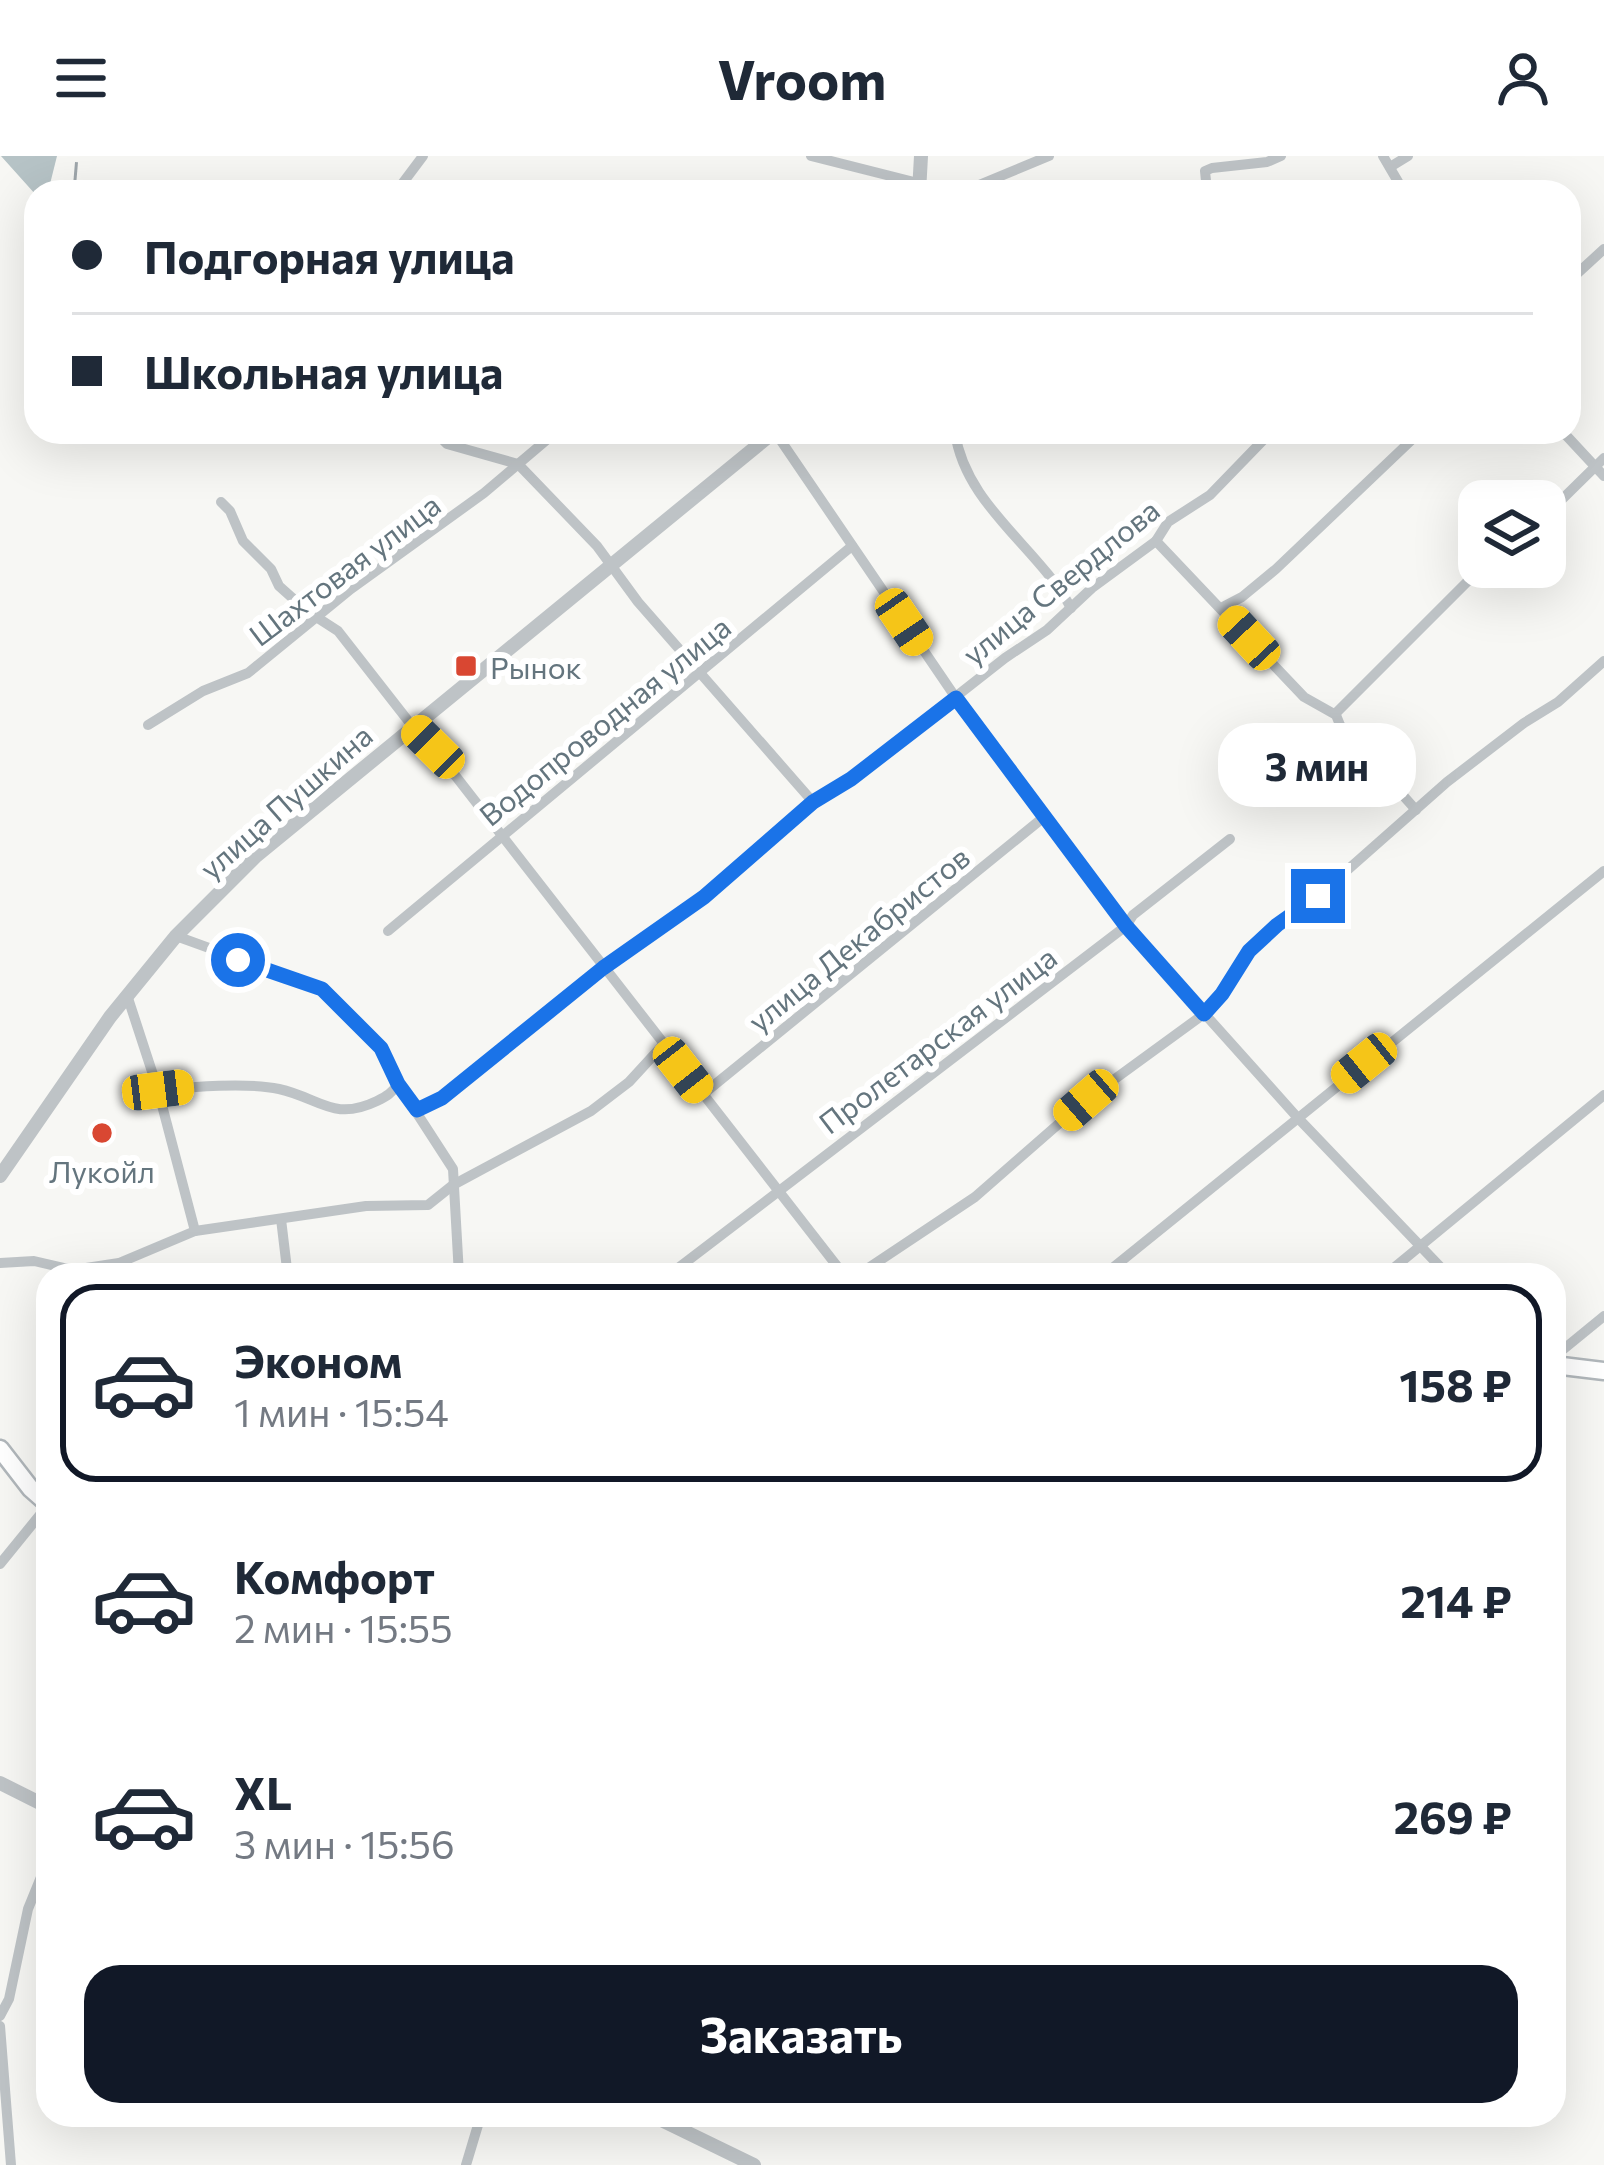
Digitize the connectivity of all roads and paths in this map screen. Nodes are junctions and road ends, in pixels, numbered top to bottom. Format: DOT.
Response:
graph roads {
  1 [pos="811,156"];
  2 [pos="1049,156"];
  3 [pos="1281,156"];
  4 [pos="1408,156"];
  5 [pos="1386,162"];
  6 [pos="894,180"];
  7 [pos="991,180"];
  8 [pos="1206,180"];
  9 [pos="1604,249"];
  10 [pos="1581,270"];
  11 [pos="447,444"];
  12 [pos="542,444"];
  13 [pos="760,444"];
  14 [pos="783,444"];
  15 [pos="959,444"];
  16 [pos="1259,444"];
  17 [pos="1407,444"];
  18 [pos="1576,444"];
  19 [pos="518,464"];
  20 [pos="1601,467"];
  21 [pos="1566,498"];
  22 [pos="221,502"];
  23 [pos="1156,541"];
  24 [pos="852,546"];
  25 [pos="610,567"];
  26 [pos="1461,588"];
  27 [pos="1071,608"];
  28 [pos="1221,608"];
  29 [pos="317,617"];
  30 [pos="1604,661"];
  31 [pos="701,671"];
  32 [pos="956,698"];
  33 [pos="1335,714"];
  34 [pos="148,725"];
  35 [pos="413,727"];
  36 [pos="813,802"];
  37 [pos="1416,810"];
  38 [pos="1044,817"];
  39 [pos="500,836"];
  40 [pos="1230,839"];
  41 [pos="1604,871"];
  42 [pos="1126,926"];
  43 [pos="388,931"];
  44 [pos="176,935"];
  45 [pos="603,968"];
  46 [pos="128,995"];
  47 [pos="1204,1014"];
  48 [pos="663,1045"];
  49 [pos="398,1084"];
  50 [pos="158,1090"];
  51 [pos="702,1095"];
  52 [pos="1604,1095"];
  53 [pos="417,1110"];
  54 [pos="1297,1118"];
  55 [pos="0,1176"];
  56 [pos="453,1185"];
  57 [pos="777,1190"];
  58 [pos="281,1220"];
  59 [pos="195,1231"];
  60 [pos="1419,1246"];
  61 [pos="0,1263"];
  62 [pos="43,1263"];
  63 [pos="119,1263"];
  64 [pos="287,1263"];
  65 [pos="458,1263"];
  66 [pos="684,1263"];
  67 [pos="835,1263"];
  68 [pos="876,1263"];
  69 [pos="1118,1263"];
  70 [pos="1399,1263"];
  71 [pos="1436,1263"];
  72 [pos="1604,1316"];
  73 [pos="1566,1350"];
  74 [pos="1566,1363"];
  75 [pos="1604,1371"];
  76 [pos="0,1449"];
  77 [pos="36,1493"];
  78 [pos="36,1519"];
  79 [pos="0,1564"];
  80 [pos="0,1783"];
  81 [pos="36,1801"];
  82 [pos="36,1889"];
  83 [pos="0,2016"];
  84 [pos="0,2026"];
  85 [pos="3,2117"];
  86 [pos="477,2127"];
  87 [pos="676,2127"];
  88 [pos="11,2165"];
  89 [pos="466,2165"];
  90 [pos="754,2165"];
  1 -- 6 [label="street"];
  2 -- 7 [label="street"];
  3 -- 8 [label="street"];
  4 -- 5 [label="street"];
  9 -- 10 [label="street"];
  11 -- 19 [label="street"];
  12 -- 19 [label="street, Шахтовая улица"];
  13 -- 25 [label="street, улица Пушкина"];
  14 -- 24 [label="street"];
  15 -- 27 [label="street"];
  16 -- 23 [label="street, улица Свердлова"];
  17 -- 28 [label="street"];
  18 -- 20 [label="street"];
  19 -- 25 [label="street"];
  19 -- 29 [label="street, Шахтовая улица"];
  20 -- 21 [label="street"];
  22 -- 29 [label="street"];
  23 -- 27 [label="street, улица Свердлова"];
  23 -- 28 [label="street"];
  24 -- 31 [label="street, Водопроводная улица"];
  24 -- 32 [label="street"];
  25 -- 31 [label="street"];
  25 -- 35 [label="street, улица Пушкина"];
  26 -- 33 [label="street"];
  27 -- 32 [label="street, улица Свердлова"];
  28 -- 33 [label="street"];
  29 -- 34 [label="street, Шахтовая улица"];
  29 -- 35 [label="street"];
  30 -- 37 [label="street"];
  31 -- 36 [label="street"];
  31 -- 39 [label="street, Водопроводная улица"];
  32 -- 36 [label="street, улица Свердлова"];
  32 -- 38 [label="street"];
  33 -- 37 [label="street"];
  35 -- 39 [label="street"];
  35 -- 44 [label="street, улица Пушкина"];
  36 -- 45 [label="street, улица Свердлова"];
  37 -- 47 [label="street"];
  38 -- 42 [label="street"];
  38 -- 51 [label="street, улица Декабристов"];
  39 -- 43 [label="street, Водопроводная улица"];
  39 -- 45 [label="street"];
  40 -- 42 [label="street, Пролетарская улица"];
  41 -- 54 [label="street"];
  42 -- 47 [label="street"];
  42 -- 57 [label="street, Пролетарская улица"];
  44 -- 46 [label="street, улица Пушкина"];
  44 -- 49 [label="street"];
  45 -- 48 [label="street"];
  45 -- 53 [label="street, улица Свердлова"];
  46 -- 50 [label="street"];
  46 -- 55 [label="street, улица Пушкина"];
  47 -- 54 [label="street"];
  47 -- 68 [label="street"];
  48 -- 51 [label="street"];
  48 -- 56 [label="street"];
  49 -- 50 [label="street"];
  49 -- 53 [label="street"];
  50 -- 59 [label="street"];
  51 -- 57 [label="street"];
  52 -- 60 [label="street"];
  53 -- 56 [label="street"];
  54 -- 60 [label="street"];
  54 -- 69 [label="street"];
  56 -- 58 [label="street"];
  56 -- 65 [label="street"];
  57 -- 66 [label="street, Пролетарская улица"];
  57 -- 67 [label="street"];
  58 -- 59 [label="street"];
  58 -- 64 [label="street"];
  59 -- 63 [label="street"];
  60 -- 70 [label="street"];
  60 -- 71 [label="street"];
  61 -- 62 [label="street"];
  72 -- 73 [label="street"];
  74 -- 75 [label="main road"];
  76 -- 77 [label="main road"];
  78 -- 79 [label="street"];
  80 -- 81 [label="street"];
  82 -- 83 [label="street"];
  84 -- 85 [label="street"];
  85 -- 88 [label="street"];
  86 -- 89 [label="street"];
  87 -- 90 [label="street"];
}
